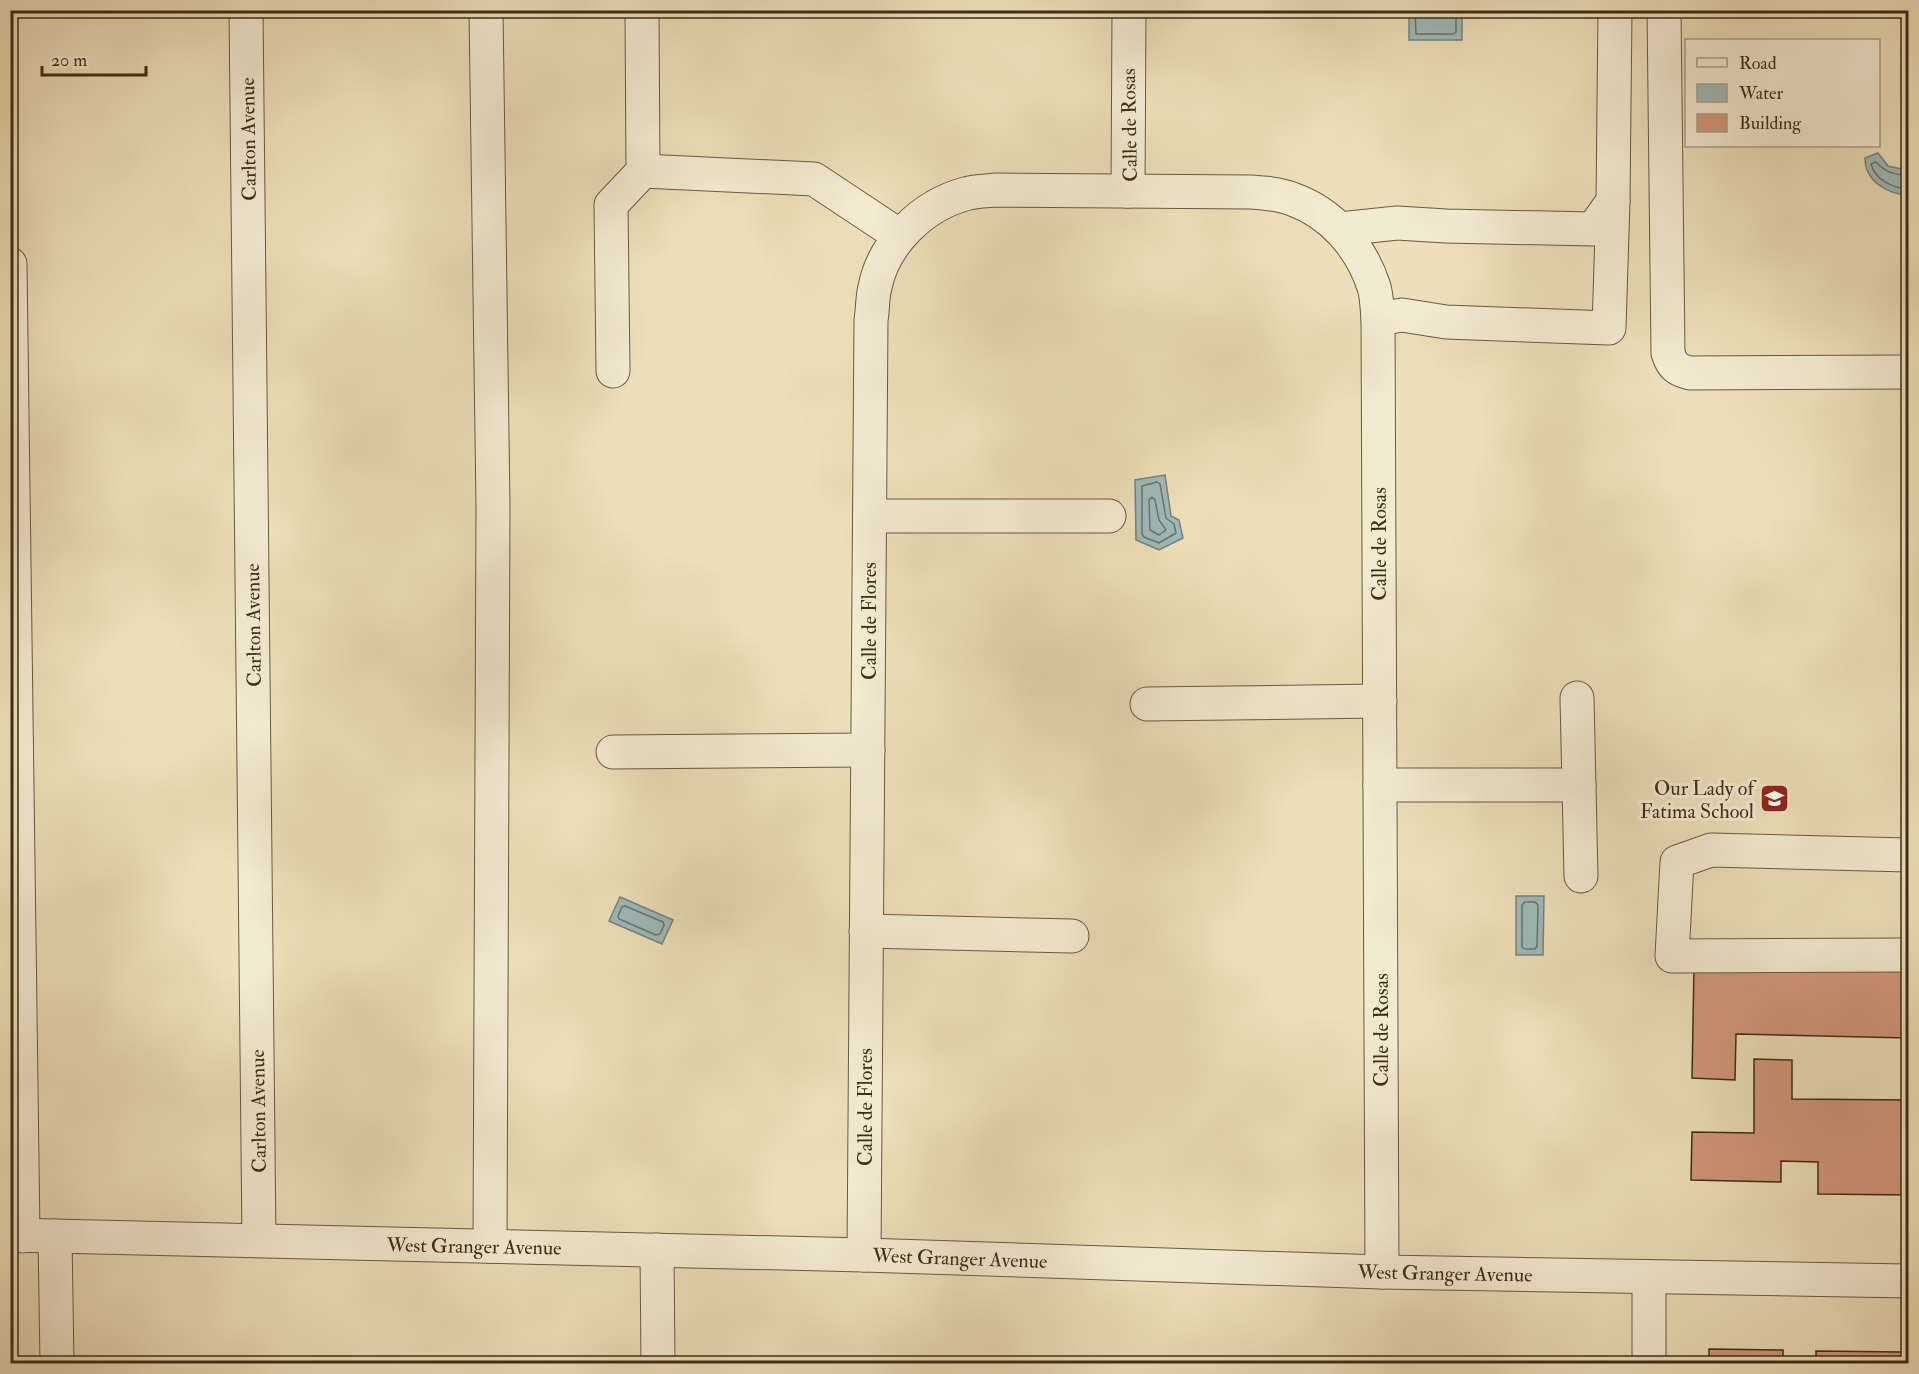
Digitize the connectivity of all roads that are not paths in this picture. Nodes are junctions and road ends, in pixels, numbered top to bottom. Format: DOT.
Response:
graph roads {
  1 [pos="246,10"];
  2 [pos="486,10"];
  3 [pos="642,10"];
  4 [pos="1129,10"];
  5 [pos="1615,10"];
  6 [pos="1664,10"];
  7 [pos="643,171"];
  8 [pos="1128,191"];
  9 [pos="1613,201"];
  10 [pos="1340,229"];
  11 [pos="900,236"];
  12 [pos="10,264"];
  13 [pos="1378,319"];
  14 [pos="614,371"];
  15 [pos="1908,372"];
  16 [pos="870,516"];
  17 [pos="1109,516"];
  18 [pos="1577,698"];
  19 [pos="1380,701"];
  20 [pos="1147,704"];
  21 [pos="868,750"];
  22 [pos="614,752"];
  23 [pos="1380,785"];
  24 [pos="1579,785"];
  25 [pos="1908,855"];
  26 [pos="1581,876"];
  27 [pos="866,932"];
  28 [pos="1072,936"];
  29 [pos="1908,955"];
  30 [pos="17,1236"];
  31 [pos="55,1236"];
  32 [pos="259,1240"];
  33 [pos="490,1246"];
  34 [pos="657,1250"];
  35 [pos="864,1255"];
  36 [pos="1382,1272"];
  37 [pos="1649,1277"];
  38 [pos="1908,1281"];
  39 [pos="57,1364"];
  40 [pos="658,1364"];
  41 [pos="1649,1364"];
  1 -- 32 [label="street, Carlton Avenue"];
  2 -- 33 [label="street"];
  3 -- 7 [label="street"];
  4 -- 8 [label="street, Calle de Rosas"];
  5 -- 9 [label="street"];
  6 -- 15 [label="street"];
  7 -- 11 [label="street"];
  7 -- 14 [label="street"];
  8 -- 10 [label="street, Calle de Rosas"];
  8 -- 11 [label="street, Calle de Flores"];
  9 -- 10 [label="street"];
  9 -- 13 [label="street"];
  10 -- 13 [label="street, Calle de Rosas"];
  11 -- 16 [label="street, Calle de Flores"];
  12 -- 30 [label="street"];
  13 -- 19 [label="street, Calle de Rosas"];
  16 -- 17 [label="street"];
  16 -- 21 [label="street, Calle de Flores"];
  18 -- 24 [label="street"];
  19 -- 20 [label="street"];
  19 -- 23 [label="street, Calle de Rosas"];
  21 -- 22 [label="street"];
  21 -- 27 [label="street, Calle de Flores"];
  23 -- 24 [label="street"];
  23 -- 36 [label="street, Calle de Rosas"];
  24 -- 26 [label="street"];
  25 -- 29 [label="street"];
  27 -- 28 [label="street"];
  27 -- 35 [label="street, Calle de Flores"];
  30 -- 31 [label="street, West Granger Avenue"];
  31 -- 32 [label="street, West Granger Avenue"];
  31 -- 39 [label="street"];
  32 -- 33 [label="street, West Granger Avenue"];
  33 -- 34 [label="street, West Granger Avenue"];
  34 -- 35 [label="street, West Granger Avenue"];
  34 -- 40 [label="street"];
  35 -- 36 [label="street, West Granger Avenue"];
  36 -- 37 [label="street, West Granger Avenue"];
  37 -- 38 [label="street, West Granger Avenue"];
  37 -- 41 [label="street"];
}
